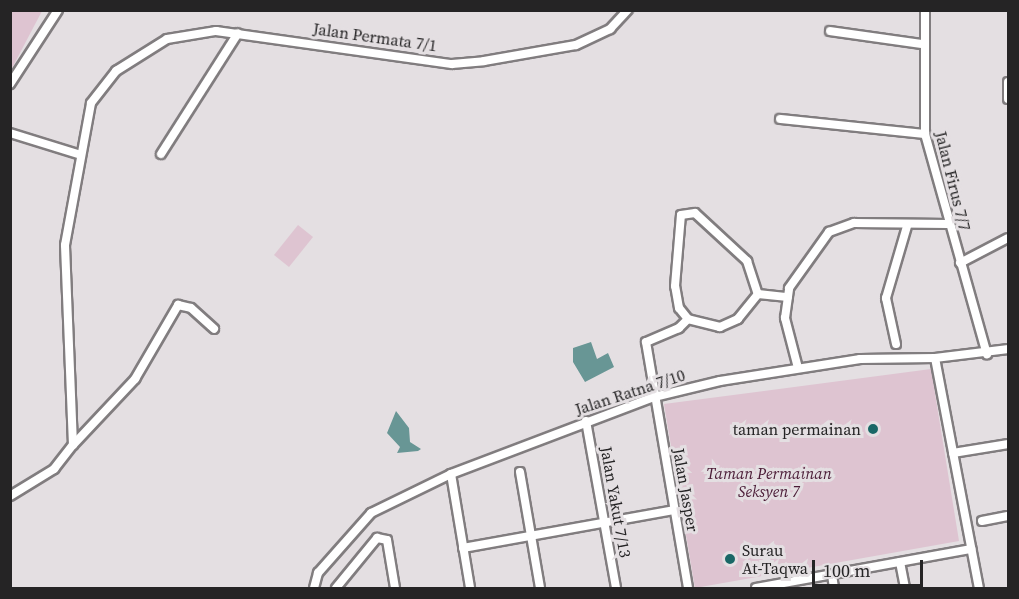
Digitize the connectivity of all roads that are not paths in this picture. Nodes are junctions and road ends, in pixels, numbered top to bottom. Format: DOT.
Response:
graph roads {
  1 [pos="58,10"];
  2 [pos="628,10"];
  3 [pos="926,10"];
  4 [pos="830,31"];
  5 [pos="238,33"];
  6 [pos="921,44"];
  7 [pos="1008,82"];
  8 [pos="10,84"];
  9 [pos="1008,99"];
  10 [pos="780,119"];
  11 [pos="10,134"];
  12 [pos="925,134"];
  13 [pos="78,154"];
  14 [pos="161,154"];
  15 [pos="948,224"];
  16 [pos="907,226"];
  17 [pos="1008,238"];
  18 [pos="960,263"];
  19 [pos="758,294"];
  20 [pos="788,297"];
  21 [pos="688,319"];
  22 [pos="214,329"];
  23 [pos="896,344"];
  24 [pos="1008,349"];
  25 [pos="987,354"];
  26 [pos="935,358"];
  27 [pos="798,368"];
  28 [pos="654,397"];
  29 [pos="586,421"];
  30 [pos="1008,444"];
  31 [pos="73,445"];
  32 [pos="953,453"];
  33 [pos="520,472"];
  34 [pos="451,474"];
  35 [pos="10,496"];
  36 [pos="674,510"];
  37 [pos="1008,516"];
  38 [pos="982,521"];
  39 [pos="604,522"];
  40 [pos="531,536"];
  41 [pos="463,548"];
  42 [pos="971,549"];
  43 [pos="900,562"];
  44 [pos="832,574"];
  45 [pos="314,588"];
  46 [pos="336,588"];
  47 [pos="395,588"];
  48 [pos="470,588"];
  49 [pos="540,588"];
  50 [pos="616,588"];
  51 [pos="688,588"];
  52 [pos="759,588"];
  53 [pos="834,588"];
  54 [pos="905,588"];
  55 [pos="979,588"];
  1 -- 8 [label="street"];
  2 -- 5 [label="street, Jalan Permata 7/1"];
  3 -- 6 [label="street, Jalan Firus 7/7"];
  4 -- 6 [label="street"];
  5 -- 13 [label="street, Jalan Permata 7/1"];
  5 -- 14 [label="street"];
  6 -- 12 [label="street, Jalan Firus 7/7"];
  7 -- 9 [label="street"];
  10 -- 12 [label="street"];
  11 -- 13 [label="street"];
  12 -- 15 [label="street, Jalan Firus 7/7"];
  13 -- 31 [label="street, Jalan Permata 7/1"];
  15 -- 16 [label="street"];
  15 -- 18 [label="street, Jalan Firus 7/7"];
  16 -- 20 [label="street"];
  16 -- 23 [label="street"];
  17 -- 18 [label="street"];
  18 -- 25 [label="street, Jalan Firus 7/7"];
  19 -- 20 [label="street"];
  19 -- 21 [label="street"];
  19 -- 21 [label="street"];
  20 -- 27 [label="street"];
  21 -- 28 [label="street, Jalan Jasper"];
  22 -- 31 [label="street"];
  24 -- 25 [label="street, Jalan Ratna 7/10"];
  25 -- 26 [label="street, Jalan Ratna 7/10"];
  26 -- 27 [label="street, Jalan Ratna 7/10"];
  26 -- 32 [label="street"];
  27 -- 28 [label="street, Jalan Ratna 7/10"];
  28 -- 29 [label="street, Jalan Ratna 7/10"];
  28 -- 36 [label="street, Jalan Jasper"];
  29 -- 34 [label="street, Jalan Ratna 7/10"];
  29 -- 39 [label="street, Jalan Yakut 7/13"];
  30 -- 32 [label="street"];
  31 -- 35 [label="street"];
  32 -- 42 [label="street"];
  33 -- 40 [label="street"];
  34 -- 41 [label="street"];
  34 -- 45 [label="street, Jalan Ratna 7/10"];
  36 -- 39 [label="street"];
  36 -- 51 [label="street, Jalan Jasper"];
  37 -- 38 [label="street"];
  39 -- 40 [label="street"];
  39 -- 50 [label="street, Jalan Yakut 7/13"];
  40 -- 41 [label="street"];
  40 -- 49 [label="street"];
  41 -- 48 [label="street"];
  42 -- 43 [label="street"];
  42 -- 55 [label="street"];
  43 -- 44 [label="street"];
  43 -- 54 [label="street"];
  44 -- 52 [label="street"];
  44 -- 53 [label="street"];
  46 -- 47 [label="street"];
}
